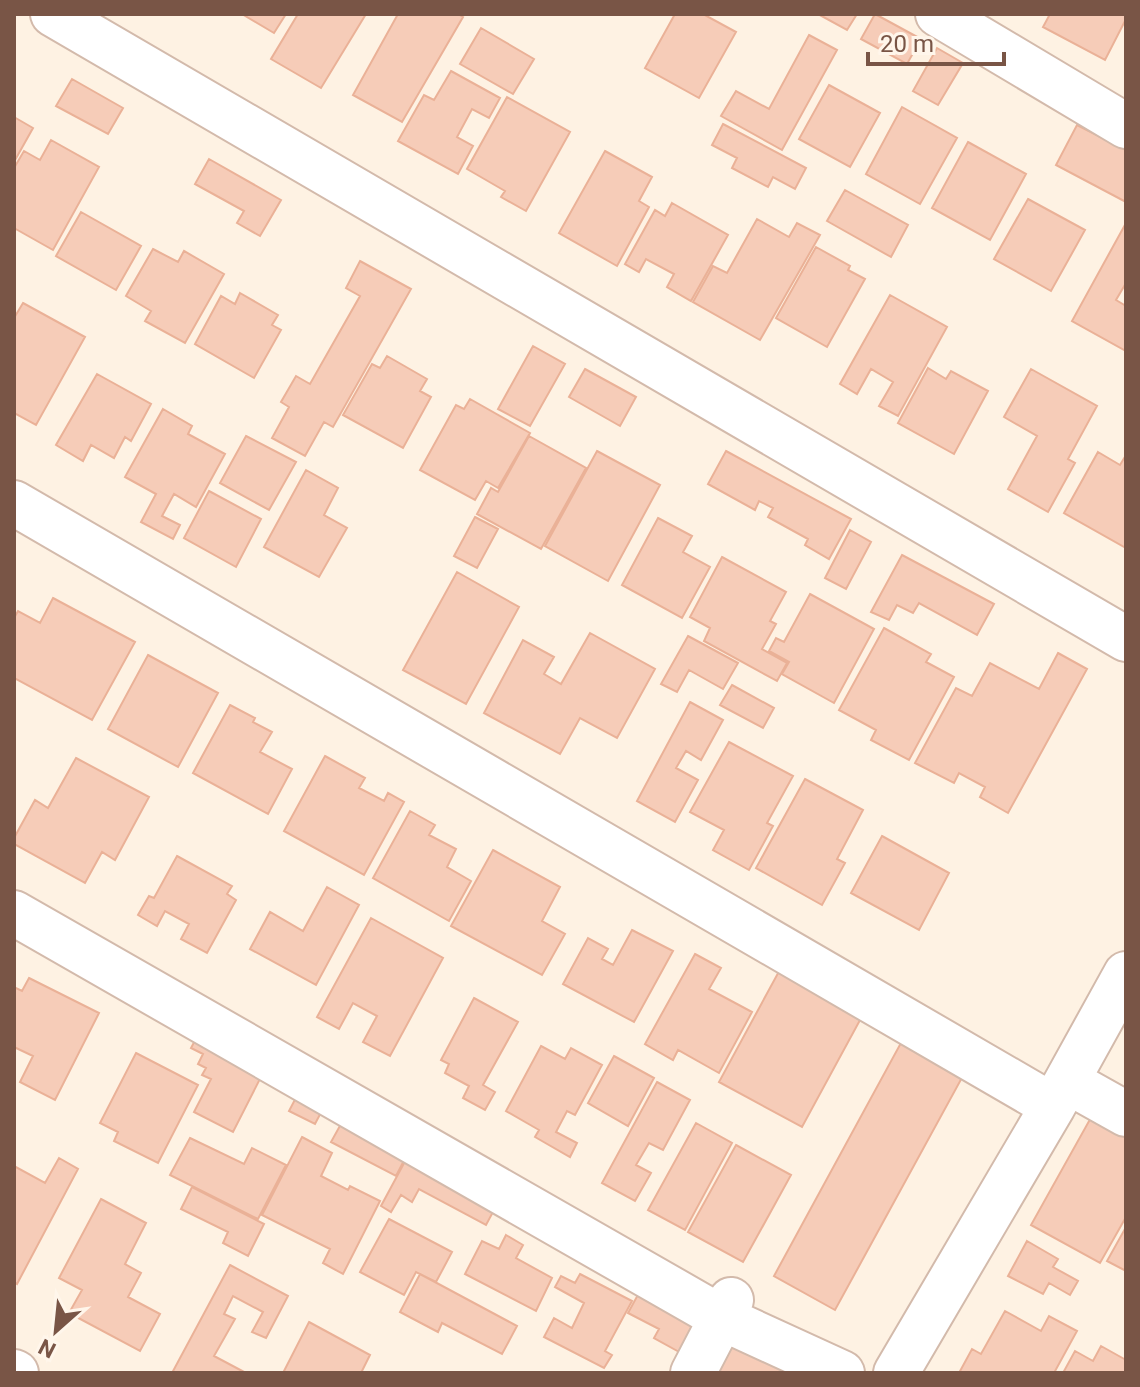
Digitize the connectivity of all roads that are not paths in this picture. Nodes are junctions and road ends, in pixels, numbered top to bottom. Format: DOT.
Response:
graph roads {
  1 [pos="53,14"];
  2 [pos="938,14"];
  3 [pos="1126,126"];
  4 [pos="14,503"];
  5 [pos="1126,639"];
  6 [pos="14,913"];
  7 [pos="1126,974"];
  8 [pos="1060,1093"];
  9 [pos="1126,1114"];
  10 [pos="726,1309"];
  11 [pos="693,1373"];
  12 [pos="842,1373"];
  13 [pos="896,1373"];
  1 -- 5 [label="street"];
  2 -- 3 [label="street"];
  4 -- 8 [label="street"];
  6 -- 10 [label="street"];
  7 -- 8 [label="street"];
  8 -- 9 [label="street"];
  8 -- 13 [label="street"];
  10 -- 11 [label="street"];
  10 -- 12 [label="street"];
}
